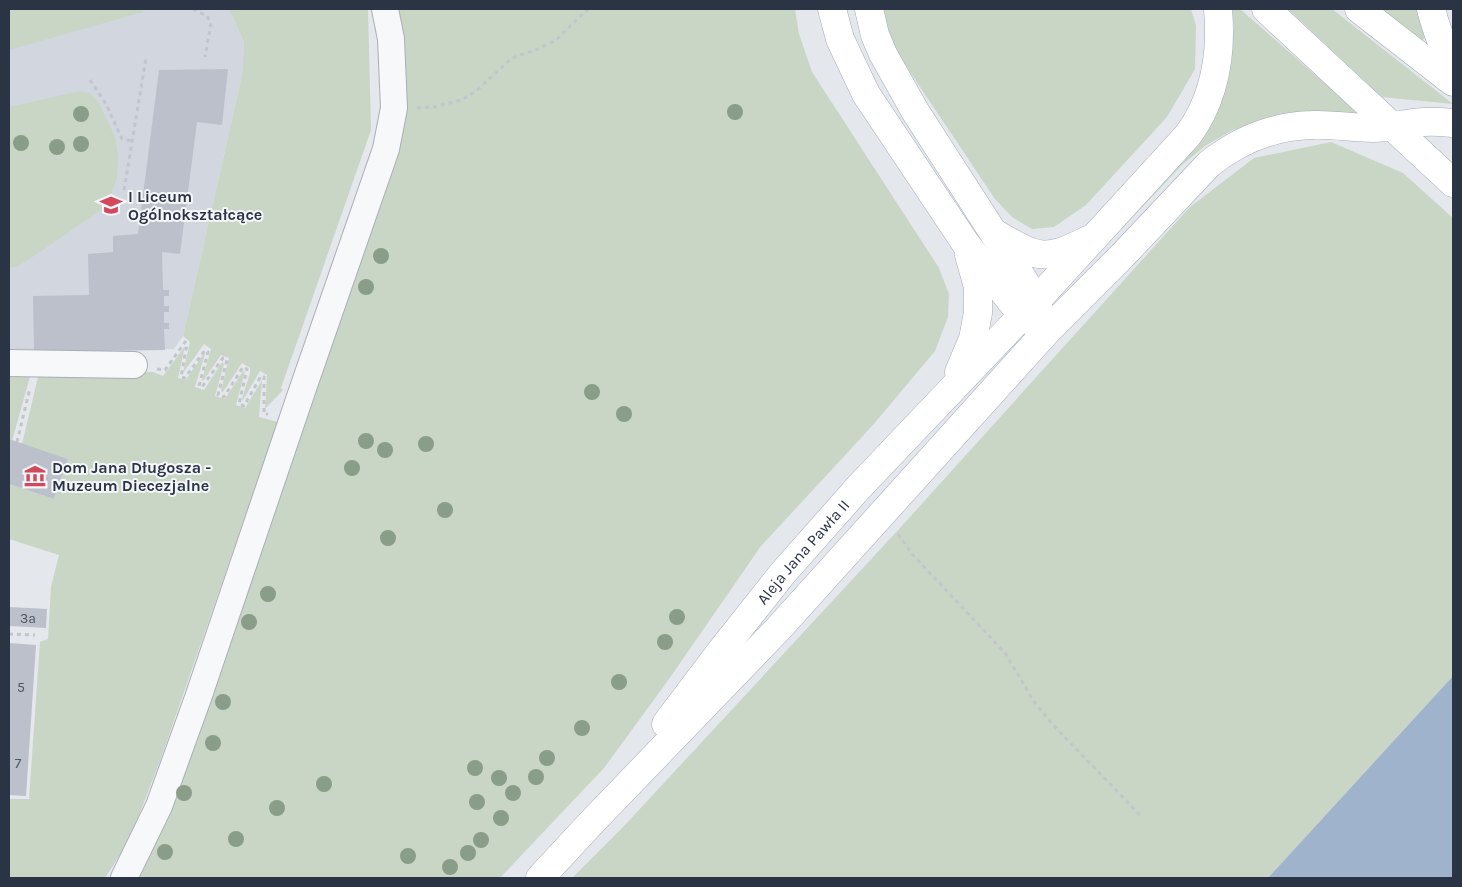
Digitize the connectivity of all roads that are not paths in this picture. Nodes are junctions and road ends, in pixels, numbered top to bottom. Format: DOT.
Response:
graph roads {
  1 [pos="385,9"];
  2 [pos="832,9"];
  3 [pos="869,9"];
  4 [pos="1218,9"];
  5 [pos="1266,9"];
  6 [pos="1359,9"];
  7 [pos="1431,9"];
  8 [pos="1453,64"];
  9 [pos="1453,82"];
  10 [pos="1453,123"];
  11 [pos="1345,126"];
  12 [pos="1393,127"];
  13 [pos="1444,174"];
  14 [pos="995,234"];
  15 [pos="1094,238"];
  16 [pos="966,244"];
  17 [pos="1029,308"];
  18 [pos="1047,331"];
  19 [pos="9,363"];
  20 [pos="134,365"];
  21 [pos="951,391"];
  22 [pos="592,823"];
  23 [pos="124,878"];
  24 [pos="540,878"];
  1 -- 23 [label="street"];
  2 -- 16 [label="main road"];
  3 -- 14 [label="main road"];
  4 -- 15 [label="main road, Aleja Jana Pawła II"];
  5 -- 12 [label="main road"];
  6 -- 9 [label="main road"];
  7 -- 8 [label="main road"];
  10 -- 12 [label="main road"];
  11 -- 12 [label="main road"];
  11 -- 13 [label="main road"];
  11 -- 18 [label="main road, Aleja Jana Pawła II"];
  12 -- 13 [label="main road"];
  14 -- 15 [label="main road"];
  14 -- 17 [label="main road"];
  15 -- 17 [label="main road, Aleja Jana Pawła II"];
  16 -- 17 [label="main road"];
  16 -- 21 [label="main road"];
  17 -- 18 [label="main road"];
  17 -- 21 [label="main road, Aleja Jana Pawła II"];
  18 -- 22 [label="main road, Aleja Jana Pawła II"];
  19 -- 20 [label="street"];
  21 -- 22 [label="main road, Aleja Jana Pawła II"];
  22 -- 24 [label="main road, Aleja Jana Pawła II"];
}
